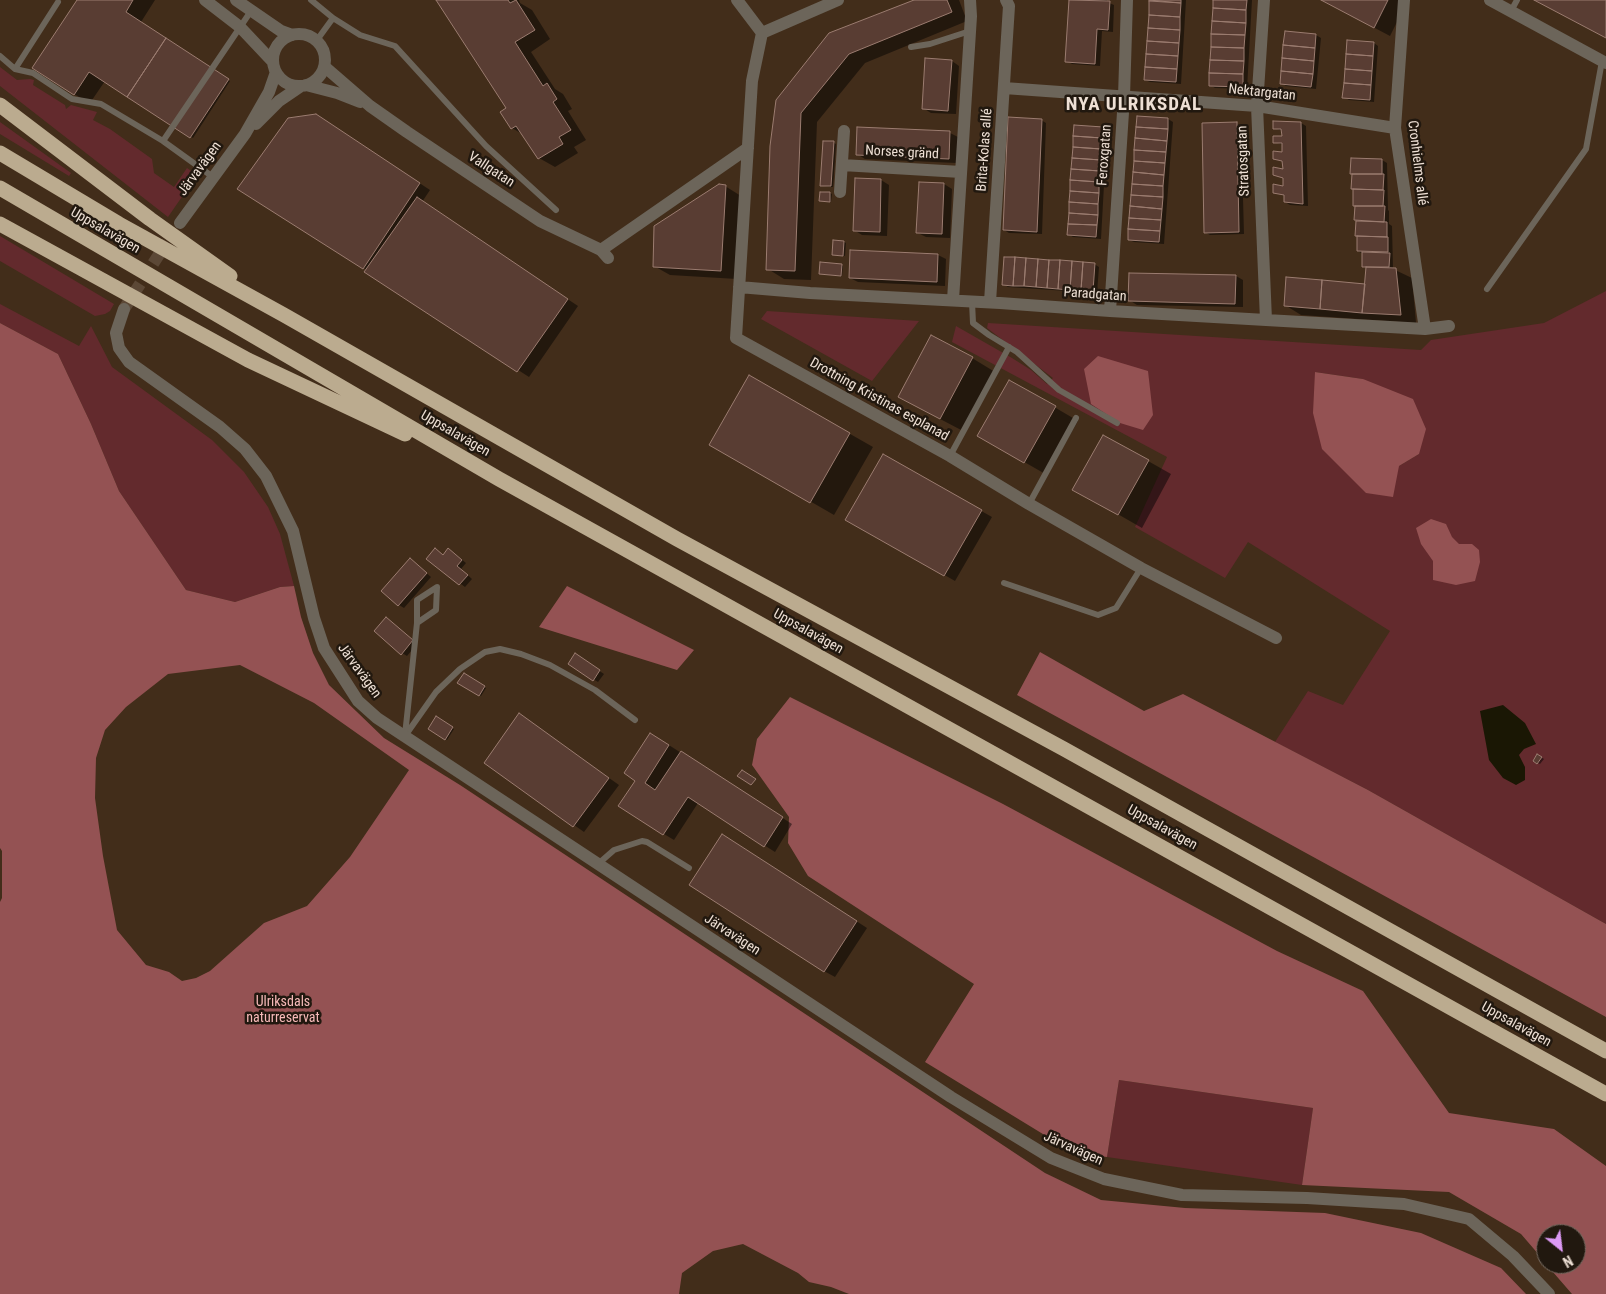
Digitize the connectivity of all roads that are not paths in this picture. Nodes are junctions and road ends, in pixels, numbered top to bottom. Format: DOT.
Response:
graph roads {
  1 [pos="205,0"];
  2 [pos="236,0"];
  3 [pos="311,0"];
  4 [pos="737,0"];
  5 [pos="838,0"];
  6 [pos="970,0"];
  7 [pos="1006,0"];
  8 [pos="1127,0"];
  9 [pos="1264,0"];
  10 [pos="1404,0"];
  11 [pos="1491,0"];
  12 [pos="58,2"];
  13 [pos="1514,6"];
  14 [pos="251,11"];
  15 [pos="333,18"];
  16 [pos="240,27"];
  17 [pos="970,31"];
  18 [pos="762,33"];
  19 [pos="292,35"];
  20 [pos="317,40"];
  21 [pos="911,47"];
  22 [pos="0,56"];
  23 [pos="1604,62"];
  24 [pos="274,67"];
  25 [pos="325,67"];
  26 [pos="15,69"];
  27 [pos="304,86"];
  28 [pos="1004,88"];
  29 [pos="1124,96"];
  30 [pos="0,105"];
  31 [pos="370,106"];
  32 [pos="1257,106"];
  33 [pos="1395,128"];
  34 [pos="844,131"];
  35 [pos="245,134"];
  36 [pos="163,141"];
  37 [pos="748,148"];
  38 [pos="0,152"];
  39 [pos="842,165"];
  40 [pos="961,172"];
  41 [pos="213,177"];
  42 [pos="0,188"];
  43 [pos="840,192"];
  44 [pos="556,210"];
  45 [pos="180,223"];
  46 [pos="0,224"];
  47 [pos="739,287"];
  48 [pos="1487,289"];
  49 [pos="953,300"];
  50 [pos="972,302"];
  51 [pos="990,302"];
  52 [pos="124,310"];
  53 [pos="1110,311"];
  54 [pos="284,315"];
  55 [pos="1266,320"];
  56 [pos="1449,326"];
  57 [pos="1425,329"];
  58 [pos="1009,347"];
  59 [pos="1076,418"];
  60 [pos="1117,422"];
  61 [pos="950,456"];
  62 [pos="499,479"];
  63 [pos="1029,504"];
  64 [pos="1141,568"];
  65 [pos="1004,583"];
  66 [pos="417,623"];
  67 [pos="1276,638"];
  68 [pos="635,720"];
  69 [pos="404,736"];
  70 [pos="598,864"];
  71 [pos="688,868"];
  72 [pos="1606,1052"];
  73 [pos="1606,1094"];
  74 [pos="1549,1294"];
  1 -- 16 [label="street"];
  2 -- 14 [label="street"];
  3 -- 15 [label="lane"];
  4 -- 18 [label="street"];
  5 -- 18 [label="street"];
  6 -- 17 [label="street, Brita-Kolas allé"];
  7 -- 28 [label="street, Brita-Kolas allé"];
  8 -- 29 [label="street, Feroxgatan"];
  9 -- 32 [label="street, Stratosgatan"];
  10 -- 33 [label="street, Cronhielms allé"];
  11 -- 13 [label="street"];
  12 -- 26 [label="lane"];
  13 -- 23 [label="street"];
  14 -- 16 [label="lane"];
  14 -- 19 [label="street"];
  15 -- 20 [label="lane"];
  15 -- 44 [label="lane"];
  16 -- 24 [label="street"];
  16 -- 36 [label="lane"];
  17 -- 21 [label="lane"];
  17 -- 40 [label="street, Brita-Kolas allé"];
  18 -- 37 [label="street, Drottning Kristinas esplanad"];
  19 -- 20 [label="street"];
  19 -- 24 [label="street"];
  20 -- 25 [label="street"];
  22 -- 26 [label="lane"];
  23 -- 48 [label="lane"];
  24 -- 27 [label="street"];
  24 -- 35 [label="street, Järvavägen"];
  25 -- 27 [label="street"];
  25 -- 31 [label="street, Vallgatan"];
  26 -- 36 [label="lane"];
  27 -- 31 [label="street, Vallgatan"];
  27 -- 35 [label="street, Järvavägen"];
  28 -- 29 [label="street, Nektargatan"];
  28 -- 51 [label="street, Brita-Kolas allé"];
  29 -- 32 [label="street, Nektargatan"];
  29 -- 53 [label="street, Feroxgatan"];
  30 -- 54 [label="highway"];
  31 -- 37 [label="street, Vallgatan"];
  32 -- 33 [label="street, Nektargatan"];
  32 -- 55 [label="street, Stratosgatan"];
  33 -- 57 [label="street, Cronhielms allé"];
  34 -- 39 [label="street"];
  35 -- 41 [label="street, Järvavägen"];
  36 -- 41 [label="lane"];
  37 -- 47 [label="street, Drottning Kristinas esplanad"];
  38 -- 54 [label="highway, Uppsalavägen"];
  39 -- 40 [label="street, Norses gränd"];
  39 -- 43 [label="street"];
  40 -- 49 [label="street, Brita-Kolas allé"];
  41 -- 45 [label="street, Järvavägen"];
  42 -- 62 [label="highway, Uppsalavägen"];
  46 -- 62 [label="highway"];
  47 -- 49 [label="street, Paradgatan"];
  47 -- 61 [label="street, Drottning Kristinas esplanad"];
  49 -- 50 [label="street, Paradgatan"];
  50 -- 51 [label="street, Paradgatan"];
  50 -- 58 [label="lane"];
  51 -- 53 [label="street, Paradgatan"];
  52 -- 69 [label="street, Järvavägen"];
  53 -- 55 [label="street, Paradgatan"];
  54 -- 72 [label="highway, Uppsalavägen"];
  55 -- 57 [label="street, Paradgatan"];
  56 -- 57 [label="street, Paradgatan"];
  58 -- 60 [label="lane"];
  58 -- 61 [label="lane"];
  59 -- 63 [label="lane"];
  61 -- 63 [label="street, Drottning Kristinas esplanad"];
  62 -- 73 [label="highway, Uppsalavägen"];
  63 -- 64 [label="street, Drottning Kristinas esplanad"];
  64 -- 65 [label="lane"];
  64 -- 67 [label="street, Drottning Kristinas esplanad"];
  66 -- 66 [label="lane"];
  66 -- 69 [label="lane"];
  68 -- 69 [label="lane"];
  69 -- 70 [label="street, Järvavägen"];
  70 -- 71 [label="lane"];
  70 -- 74 [label="street, Järvavägen"];
}
